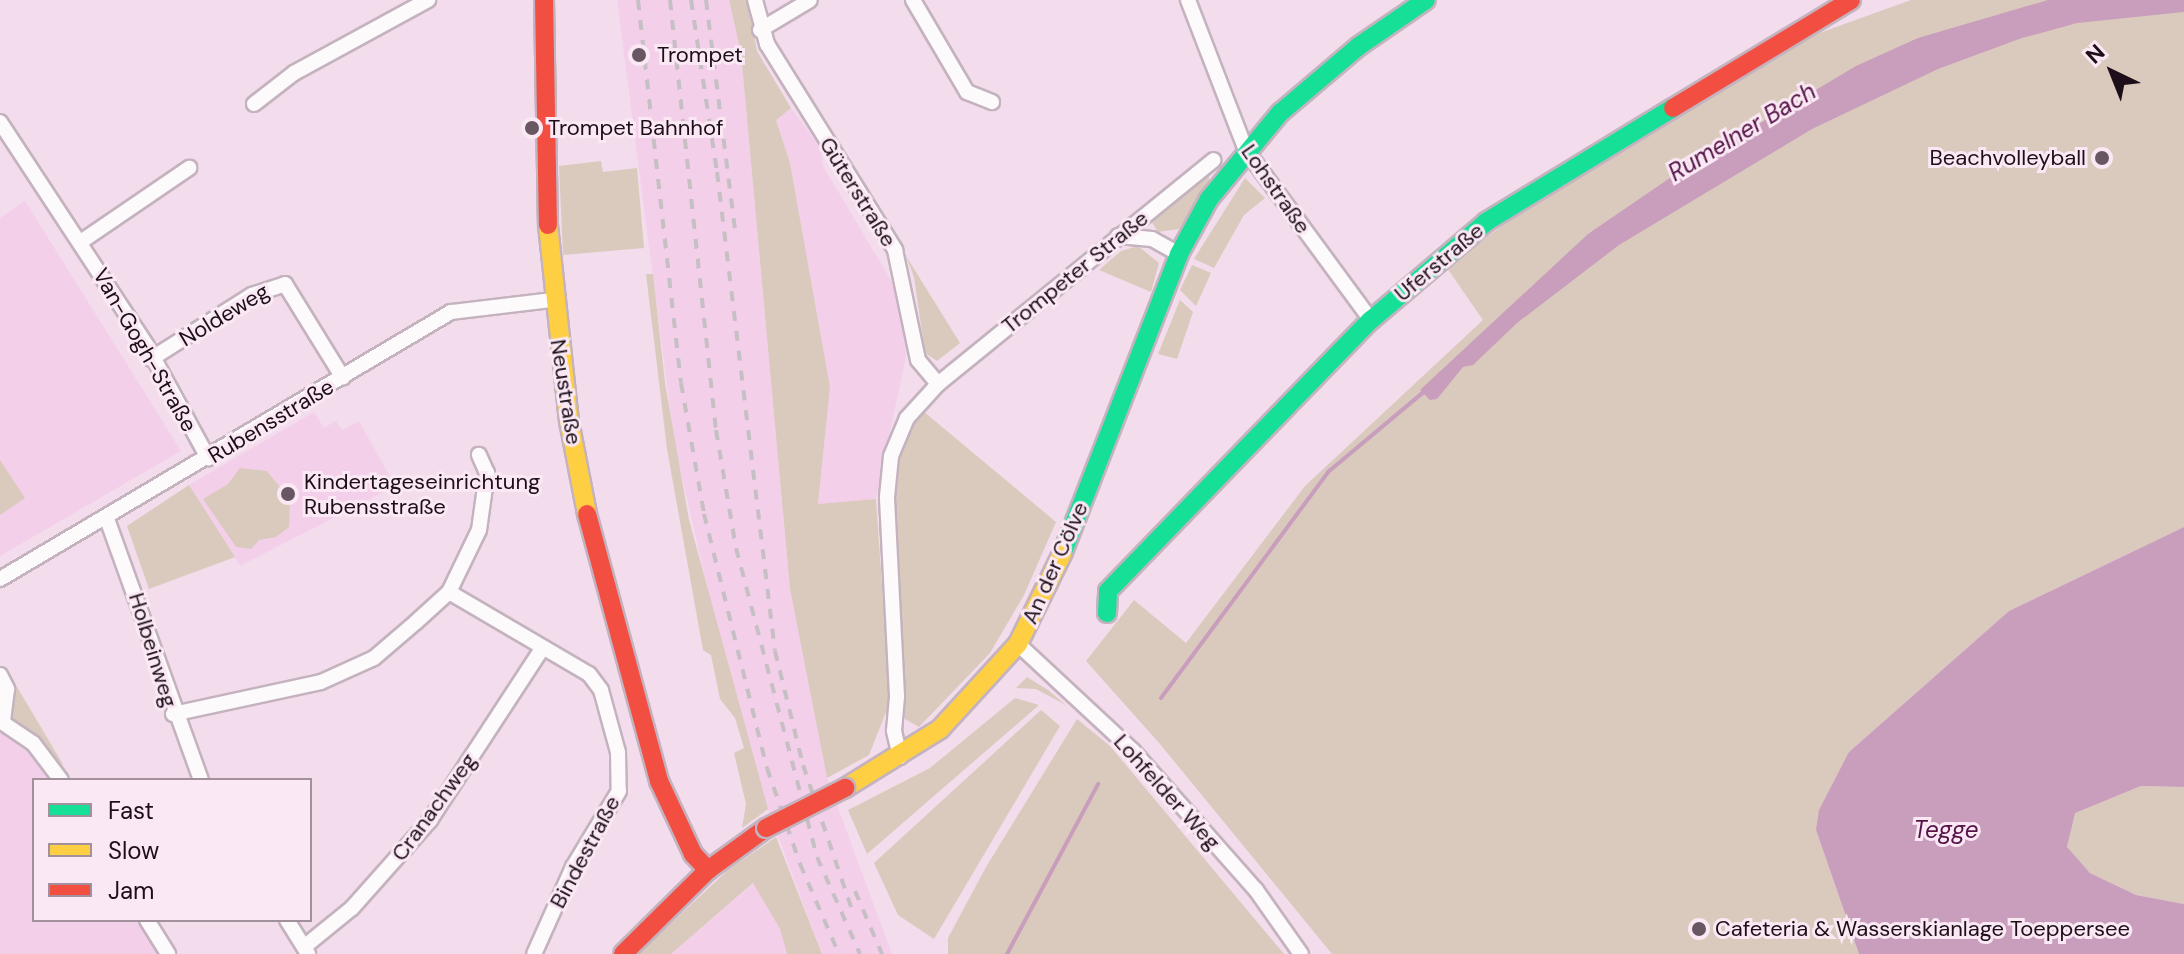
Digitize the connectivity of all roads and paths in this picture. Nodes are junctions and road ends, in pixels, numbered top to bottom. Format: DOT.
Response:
graph roads {
  1 [pos="428,0"];
  2 [pos="544,0"];
  3 [pos="755,0"];
  4 [pos="810,0"];
  5 [pos="913,0"];
  6 [pos="1188,0"];
  7 [pos="1426,0"];
  8 [pos="1851,0"];
  9 [pos="760,30"];
  10 [pos="992,102"];
  11 [pos="254,104"];
  12 [pos="0,122"];
  13 [pos="1246,150"];
  14 [pos="1214,160"];
  15 [pos="189,168"];
  16 [pos="1118,236"];
  17 [pos="82,241"];
  18 [pos="1179,254"];
  19 [pos="552,300"];
  20 [pos="1371,320"];
  21 [pos="151,359"];
  22 [pos="343,378"];
  23 [pos="938,384"];
  24 [pos="479,455"];
  25 [pos="208,458"];
  26 [pos="107,519"];
  27 [pos="0,579"];
  28 [pos="449,592"];
  29 [pos="1107,613"];
  30 [pos="1018,644"];
  31 [pos="542,649"];
  32 [pos="0,675"];
  33 [pos="173,714"];
  34 [pos="900,757"];
  35 [pos="59,778"];
  36 [pos="200,778"];
  37 [pos="708,870"];
  38 [pos="148,922"];
  39 [pos="288,922"];
  40 [pos="306,951"];
  41 [pos="168,954"];
  42 [pos="534,954"];
  43 [pos="623,954"];
  44 [pos="1301,954"];
  1 -- 11 [label="street"];
  2 -- 19 [label="street, Neustraße"];
  3 -- 9 [label="street, Güterstraße"];
  4 -- 9 [label="street"];
  5 -- 10 [label="street"];
  6 -- 13 [label="street, Lohstraße"];
  7 -- 13 [label="street"];
  8 -- 20 [label="street, Uferstraße"];
  9 -- 23 [label="street, Güterstraße"];
  12 -- 17 [label="street, Van-Gogh-Straße"];
  13 -- 18 [label="street, An der Cölve"];
  13 -- 20 [label="street, Lohstraße"];
  14 -- 16 [label="street, Trompeter Straße"];
  15 -- 17 [label="street"];
  16 -- 18 [label="street"];
  16 -- 23 [label="street, Trompeter Straße"];
  17 -- 21 [label="street, Van-Gogh-Straße"];
  18 -- 30 [label="street, An der Cölve"];
  19 -- 22 [label="street, Rubensstraße"];
  19 -- 37 [label="street, Neustraße"];
  20 -- 29 [label="street, Uferstraße"];
  21 -- 22 [label="street, Noldeweg"];
  21 -- 25 [label="street, Van-Gogh-Straße"];
  22 -- 25 [label="street, Rubensstraße"];
  23 -- 34 [label="street"];
  24 -- 28 [label="street"];
  25 -- 26 [label="street, Rubensstraße"];
  26 -- 27 [label="street, Rubensstraße"];
  26 -- 33 [label="street, Holbeinweg"];
  28 -- 31 [label="street, Bindestraße"];
  28 -- 33 [label="street"];
  30 -- 34 [label="street, An der Cölve"];
  30 -- 44 [label="street, Lohfelder Weg"];
  31 -- 40 [label="street, Cranachweg"];
  31 -- 42 [label="street, Bindestraße"];
  32 -- 35 [label="street"];
  33 -- 36 [label="street, Holbeinweg"];
  34 -- 37 [label="street, An der Cölve, bridge"];
  37 -- 43 [label="street, An der Cölve"];
  38 -- 41 [label="street"];
  39 -- 40 [label="street"];
}
